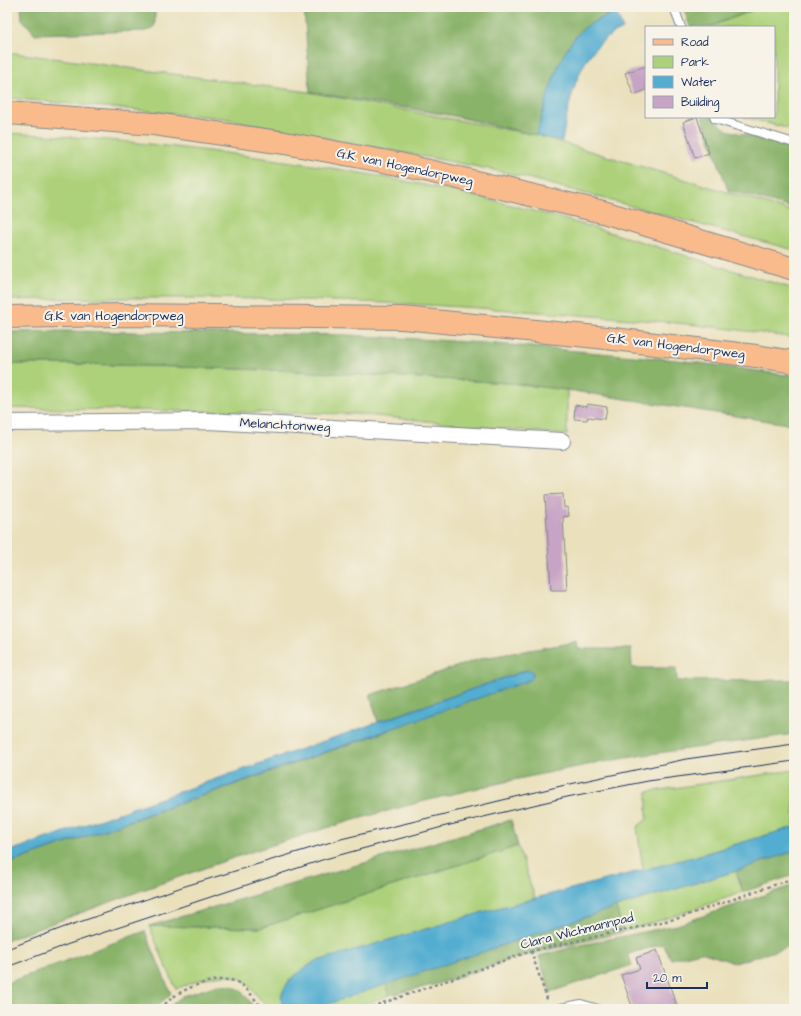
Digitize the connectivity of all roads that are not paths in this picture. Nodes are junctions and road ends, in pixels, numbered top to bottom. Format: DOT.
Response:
graph roads {
  1 [pos="674,7"];
  2 [pos="681,26"];
  3 [pos="7,113"];
  4 [pos="714,118"];
  5 [pos="794,143"];
  6 [pos="794,269"];
  7 [pos="7,317"];
  8 [pos="794,362"];
  9 [pos="7,423"];
  10 [pos="562,441"];
  11 [pos="560,1009"];
  12 [pos="598,1009"];
  1 -- 2 [label="lane"];
  3 -- 6 [label="main road, G.K. van Hogendorpweg"];
  4 -- 5 [label="lane"];
  7 -- 8 [label="main road, G.K. van Hogendorpweg"];
  9 -- 10 [label="street, Melanchtonweg"];
  11 -- 12 [label="lane"];
}
